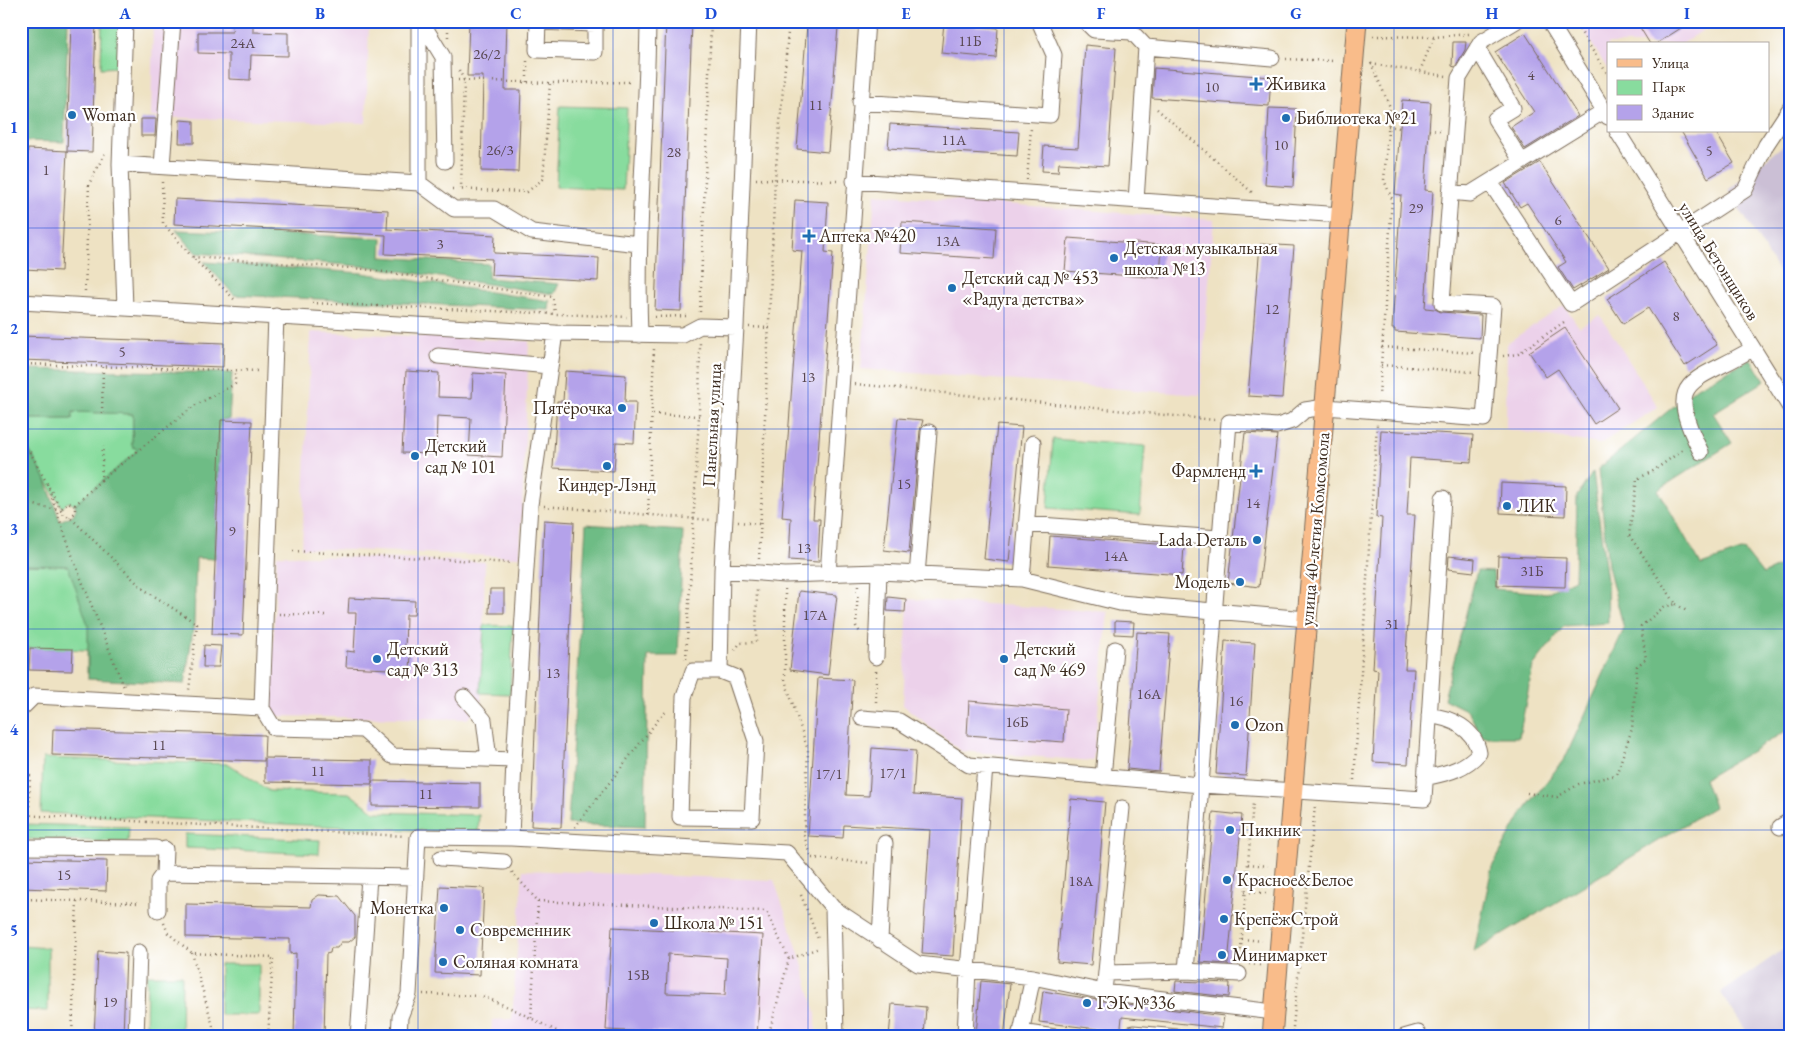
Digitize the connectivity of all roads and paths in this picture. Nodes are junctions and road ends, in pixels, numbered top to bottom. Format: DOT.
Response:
graph roads {
  1 [pos="34,21"];
  2 [pos="125,21"];
  3 [pos="173,21"];
  4 [pos="420,21"];
  5 [pos="648,21"];
  6 [pos="711,21"];
  7 [pos="748,21"];
  8 [pos="788,21"];
  9 [pos="867,21"];
  10 [pos="1039,21"];
  11 [pos="1085,21"];
  12 [pos="1357,21"];
  13 [pos="1516,21"];
  14 [pos="1549,21"];
  15 [pos="1574,21"];
  16 [pos="68,22"];
  17 [pos="1133,27"];
  18 [pos="1470,33"];
  19 [pos="1373,36"];
  20 [pos="1434,37"];
  21 [pos="1146,47"];
  22 [pos="1477,48"];
  23 [pos="1272,58"];
  24 [pos="1334,61"];
  25 [pos="1371,64"];
  26 [pos="1420,71"];
  27 [pos="1607,73"];
  28 [pos="1459,78"];
  29 [pos="444,80"];
  30 [pos="648,82"];
  31 [pos="550,83"];
  32 [pos="1143,96"];
  33 [pos="860,102"];
  34 [pos="1791,107"];
  35 [pos="1031,114"];
  36 [pos="1606,114"];
  37 [pos="1388,126"];
  38 [pos="1400,128"];
  39 [pos="1618,132"];
  40 [pos="106,152"];
  41 [pos="445,161"];
  42 [pos="1522,162"];
  43 [pos="120,164"];
  44 [pos="162,166"];
  45 [pos="742,179"];
  46 [pos="775,179"];
  47 [pos="854,181"];
  48 [pos="1490,182"];
  49 [pos="423,186"];
  50 [pos="1450,192"];
  51 [pos="1027,193"];
  52 [pos="1136,201"];
  53 [pos="1272,210"];
  54 [pos="1341,215"];
  55 [pos="1680,232"];
  56 [pos="639,244"];
  57 [pos="192,257"];
  58 [pos="76,291"];
  59 [pos="93,292"];
  60 [pos="85,298"];
  61 [pos="224,298"];
  62 [pos="234,299"];
  63 [pos="243,299"];
  64 [pos="21,302"];
  65 [pos="312,302"];
  66 [pos="125,308"];
  67 [pos="555,314"];
  68 [pos="276,316"];
  69 [pos="640,318"];
  70 [pos="700,320"];
  71 [pos="736,327"];
  72 [pos="770,328"];
  73 [pos="555,332"];
  74 [pos="647,335"];
  75 [pos="1752,349"];
  76 [pos="438,356"];
  77 [pos="21,364"];
  78 [pos="1381,365"];
  79 [pos="103,366"];
  80 [pos="549,366"];
  81 [pos="235,370"];
  82 [pos="274,372"];
  83 [pos="1488,373"];
  84 [pos="841,383"];
  85 [pos="1325,407"];
  86 [pos="1791,409"];
  87 [pos="102,413"];
  88 [pos="653,414"];
  89 [pos="699,416"];
  90 [pos="1229,422"];
  91 [pos="929,432"];
  92 [pos="1033,443"];
  93 [pos="103,446"];
  94 [pos="1698,447"];
  95 [pos="21,450"];
  96 [pos="45,478"];
  97 [pos="101,480"];
  98 [pos="1443,498"];
  99 [pos="21,502"];
  100 [pos="75,505"];
  101 [pos="530,505"];
  102 [pos="56,510"];
  103 [pos="62,510"];
  104 [pos="648,515"];
  105 [pos="70,517"];
  106 [pos="693,518"];
  107 [pos="725,521"];
  108 [pos="760,524"];
  109 [pos="1026,524"];
  110 [pos="1219,538"];
  111 [pos="293,551"];
  112 [pos="526,566"];
  113 [pos="722,570"];
  114 [pos="879,572"];
  115 [pos="758,574"];
  116 [pos="828,574"];
  117 [pos="784,575"];
  118 [pos="917,575"];
  119 [pos="1022,579"];
  120 [pos="1676,604"];
  121 [pos="1213,611"];
  122 [pos="1688,612"];
  123 [pos="275,614"];
  124 [pos="326,615"];
  125 [pos="1307,619"];
  126 [pos="1115,649"];
  127 [pos="876,657"];
  128 [pos="685,667"];
  129 [pos="720,671"];
  130 [pos="464,697"];
  131 [pos="684,697"];
  132 [pos="130,701"];
  133 [pos="187,705"];
  134 [pos="262,708"];
  135 [pos="21,709"];
  136 [pos="1429,716"];
  137 [pos="862,718"];
  138 [pos="489,759"];
  139 [pos="514,760"];
  140 [pos="985,767"];
  141 [pos="21,770"];
  142 [pos="1103,777"];
  143 [pos="1425,778"];
  144 [pos="1200,785"];
  145 [pos="1254,789"];
  146 [pos="1293,792"];
  147 [pos="1316,793"];
  148 [pos="1528,793"];
  149 [pos="1122,808"];
  150 [pos="21,815"];
  151 [pos="30,816"];
  152 [pos="418,837"];
  153 [pos="511,838"];
  154 [pos="564,842"];
  155 [pos="885,843"];
  156 [pos="21,846"];
  157 [pos="441,858"];
  158 [pos="812,858"];
  159 [pos="504,862"];
  160 [pos="884,864"];
  161 [pos="1248,864"];
  162 [pos="1268,866"];
  163 [pos="164,873"];
  164 [pos="369,877"];
  165 [pos="414,877"];
  166 [pos="810,878"];
  167 [pos="800,891"];
  168 [pos="1246,892"];
  169 [pos="1266,893"];
  170 [pos="21,899"];
  171 [pos="77,901"];
  172 [pos="538,901"];
  173 [pos="140,903"];
  174 [pos="833,908"];
  175 [pos="158,910"];
  176 [pos="1242,939"];
  177 [pos="880,940"];
  178 [pos="1262,941"];
  179 [pos="821,947"];
  180 [pos="139,952"];
  181 [pos="192,953"];
  182 [pos="822,955"];
  183 [pos="789,959"];
  184 [pos="968,968"];
  185 [pos="1186,972"];
  186 [pos="1106,974"];
  187 [pos="1239,974"];
  188 [pos="1032,977"];
  189 [pos="422,985"];
  190 [pos="1104,992"];
  191 [pos="415,994"];
  192 [pos="1274,1012"];
  193 [pos="532,1018"];
  194 [pos="21,1028"];
  195 [pos="1133,1033"];
  196 [pos="1020,1034"];
  197 [pos="26,1037"];
  198 [pos="72,1037"];
  199 [pos="136,1037"];
  200 [pos="216,1037"];
  201 [pos="268,1037"];
  202 [pos="358,1037"];
  203 [pos="400,1037"];
  204 [pos="568,1037"];
  205 [pos="768,1037"];
  206 [pos="836,1037"];
  207 [pos="966,1037"];
  208 [pos="1055,1037"];
  209 [pos="1177,1037"];
  210 [pos="1272,1037"];
  211 [pos="1292,1037"];
  212 [pos="1404,1037"];
  213 [pos="1422,1037"];
  1 -- 16 [label="path"];
  2 -- 43 [label="street"];
  3 -- 44 [label="street"];
  4 -- 29 [label="street"];
  4 -- 49 [label="street"];
  5 -- 30 [label="street"];
  6 -- 70 [label="path"];
  7 -- 45 [label="street, Панельная улица"];
  8 -- 46 [label="path"];
  9 -- 33 [label="street"];
  10 -- 35 [label="street"];
  11 -- 17 [label="street"];
  12 -- 54 [label="main road, улица 40-летия Комсомола"];
  13 -- 22 [label="street"];
  14 -- 36 [label="street"];
  15 -- 27 [label="path"];
  17 -- 21 [label="street"];
  18 -- 20 [label="path"];
  19 -- 20 [label="path"];
  20 -- 26 [label="path"];
  21 -- 23 [label="street"];
  21 -- 32 [label="street"];
  22 -- 28 [label="street"];
  22 -- 42 [label="street"];
  23 -- 24 [label="path"];
  25 -- 26 [label="path"];
  26 -- 28 [label="path"];
  28 -- 50 [label="street"];
  29 -- 31 [label="path"];
  29 -- 41 [label="street"];
  30 -- 31 [label="path"];
  30 -- 56 [label="street"];
  31 -- 49 [label="path"];
  32 -- 52 [label="street"];
  32 -- 53 [label="path"];
  33 -- 35 [label="street"];
  33 -- 47 [label="street"];
  34 -- 55 [label="street"];
  35 -- 51 [label="path"];
  36 -- 42 [label="street"];
  37 -- 38 [label="path"];
  39 -- 55 [label="street, улица Бетонщиков"];
  40 -- 60 [label="path"];
  42 -- 48 [label="street"];
  43 -- 44 [label="street"];
  43 -- 66 [label="street"];
  44 -- 49 [label="street"];
  44 -- 57 [label="path"];
  45 -- 46 [label="path"];
  45 -- 71 [label="street, Панельная улица"];
  46 -- 47 [label="path"];
  46 -- 72 [label="path"];
  47 -- 51 [label="street"];
  47 -- 84 [label="street"];
  48 -- 50 [label="street"];
  48 -- 55 [label="street"];
  49 -- 56 [label="street"];
  50 -- 83 [label="street"];
  51 -- 52 [label="street"];
  52 -- 53 [label="street"];
  53 -- 54 [label="street"];
  54 -- 85 [label="main road, улица 40-летия Комсомола"];
  55 -- 75 [label="street, улица Бетонщиков"];
  56 -- 69 [label="street"];
  57 -- 62 [label="path"];
  57 -- 67 [label="path"];
  58 -- 60 [label="path"];
  59 -- 60 [label="path"];
  60 -- 64 [label="street"];
  60 -- 66 [label="street"];
  61 -- 62 [label="path"];
  62 -- 63 [label="path"];
  65 -- 67 [label="path"];
  66 -- 68 [label="street"];
  67 -- 69 [label="path"];
  68 -- 73 [label="street"];
  68 -- 82 [label="street"];
  69 -- 70 [label="path"];
  69 -- 74 [label="street"];
  70 -- 71 [label="street"];
  70 -- 74 [label="street"];
  70 -- 89 [label="path"];
  71 -- 72 [label="path"];
  71 -- 107 [label="street, Панельная улица"];
  72 -- 108 [label="path"];
  73 -- 74 [label="street"];
  73 -- 80 [label="street"];
  74 -- 88 [label="path"];
  75 -- 86 [label="street, улица Бетонщиков"];
  75 -- 94 [label="street"];
  76 -- 80 [label="street"];
  77 -- 79 [label="path"];
  78 -- 83 [label="path"];
  79 -- 81 [label="path"];
  79 -- 87 [label="path"];
  80 -- 101 [label="street"];
  81 -- 82 [label="path"];
  81 -- 97 [label="path"];
  82 -- 134 [label="street"];
  83 -- 85 [label="street"];
  84 -- 90 [label="path"];
  84 -- 116 [label="street"];
  85 -- 90 [label="street"];
  85 -- 125 [label="main road, улица 40-летия Комсомола"];
  88 -- 89 [label="path"];
  88 -- 104 [label="path"];
  89 -- 106 [label="path"];
  90 -- 110 [label="street"];
  91 -- 118 [label="street"];
  92 -- 109 [label="street"];
  93 -- 97 [label="path"];
  94 -- 120 [label="path"];
  95 -- 96 [label="path"];
  96 -- 102 [label="path"];
  96 -- 103 [label="path"];
  97 -- 100 [label="path"];
  98 -- 136 [label="street"];
  99 -- 102 [label="path"];
  100 -- 103 [label="path"];
  100 -- 105 [label="path"];
  101 -- 104 [label="path"];
  101 -- 112 [label="street"];
  102 -- 103 [label="path"];
  102 -- 132 [label="path"];
  103 -- 105 [label="path"];
  104 -- 106 [label="path"];
  105 -- 133 [label="path"];
  106 -- 107 [label="path"];
  106 -- 128 [label="path"];
  107 -- 108 [label="path"];
  107 -- 113 [label="street, Панельная улица"];
  108 -- 115 [label="path"];
  109 -- 110 [label="street"];
  109 -- 119 [label="street"];
  110 -- 121 [label="street"];
  111 -- 112 [label="path"];
  112 -- 139 [label="street"];
  113 -- 115 [label="street"];
  113 -- 129 [label="street, Панельная улица"];
  114 -- 116 [label="street"];
  114 -- 118 [label="street"];
  114 -- 127 [label="street"];
  115 -- 117 [label="street"];
  115 -- 129 [label="path"];
  116 -- 117 [label="street"];
  117 -- 158 [label="path"];
  118 -- 119 [label="street"];
  119 -- 121 [label="street"];
  120 -- 122 [label="path"];
  120 -- 148 [label="path"];
  121 -- 125 [label="street"];
  121 -- 144 [label="street"];
  123 -- 124 [label="path"];
  125 -- 146 [label="main road, улица 40-летия Комсомола"];
  126 -- 142 [label="street"];
  129 -- 131 [label="street"];
  129 -- 131 [label="street"];
  130 -- 138 [label="street"];
  131 -- 154 [label="path"];
  132 -- 133 [label="street"];
  132 -- 135 [label="street"];
  133 -- 134 [label="street"];
  134 -- 138 [label="street"];
  136 -- 143 [label="street"];
  136 -- 143 [label="street"];
  137 -- 140 [label="street"];
  138 -- 139 [label="street"];
  139 -- 153 [label="street"];
  140 -- 142 [label="street"];
  140 -- 184 [label="street"];
  141 -- 151 [label="path"];
  142 -- 144 [label="street"];
  143 -- 147 [label="street"];
  144 -- 145 [label="street"];
  144 -- 185 [label="street"];
  145 -- 146 [label="street"];
  145 -- 161 [label="path"];
  146 -- 147 [label="street"];
  146 -- 192 [label="main road, улица 40-летия Комсомола"];
  147 -- 211 [label="path"];
  149 -- 186 [label="street"];
  150 -- 151 [label="path"];
  151 -- 152 [label="path"];
  152 -- 153 [label="street"];
  152 -- 165 [label="street"];
  153 -- 154 [label="street"];
  154 -- 166 [label="street"];
  155 -- 160 [label="street"];
  156 -- 163 [label="street"];
  157 -- 159 [label="street"];
  158 -- 160 [label="path"];
  158 -- 166 [label="path"];
  159 -- 172 [label="path"];
  160 -- 177 [label="street"];
  161 -- 162 [label="path"];
  161 -- 168 [label="path"];
  163 -- 164 [label="street"];
  163 -- 175 [label="street"];
  164 -- 165 [label="street"];
  164 -- 202 [label="street"];
  165 -- 191 [label="street"];
  166 -- 174 [label="street"];
  167 -- 179 [label="path"];
  168 -- 169 [label="path"];
  168 -- 176 [label="path"];
  170 -- 171 [label="path"];
  171 -- 173 [label="path"];
  171 -- 198 [label="path"];
  172 -- 183 [label="path"];
  172 -- 193 [label="path"];
  174 -- 177 [label="street"];
  174 -- 206 [label="street"];
  175 -- 181 [label="path"];
  176 -- 178 [label="path"];
  176 -- 187 [label="path"];
  177 -- 184 [label="street"];
  179 -- 182 [label="path"];
  179 -- 183 [label="path"];
  180 -- 199 [label="street"];
  181 -- 200 [label="path"];
  181 -- 201 [label="path"];
  183 -- 205 [label="path"];
  184 -- 188 [label="street"];
  184 -- 207 [label="street"];
  185 -- 186 [label="street"];
  185 -- 187 [label="street"];
  186 -- 190 [label="street"];
  188 -- 190 [label="street"];
  188 -- 196 [label="street"];
  189 -- 191 [label="path"];
  190 -- 192 [label="street"];
  191 -- 193 [label="path"];
  191 -- 203 [label="street"];
  192 -- 210 [label="main road, улица 40-летия Комсомола"];
  193 -- 204 [label="path"];
  194 -- 197 [label="path"];
  195 -- 209 [label="street"];
  196 -- 208 [label="street"];
  212 -- 213 [label="street"];
}
